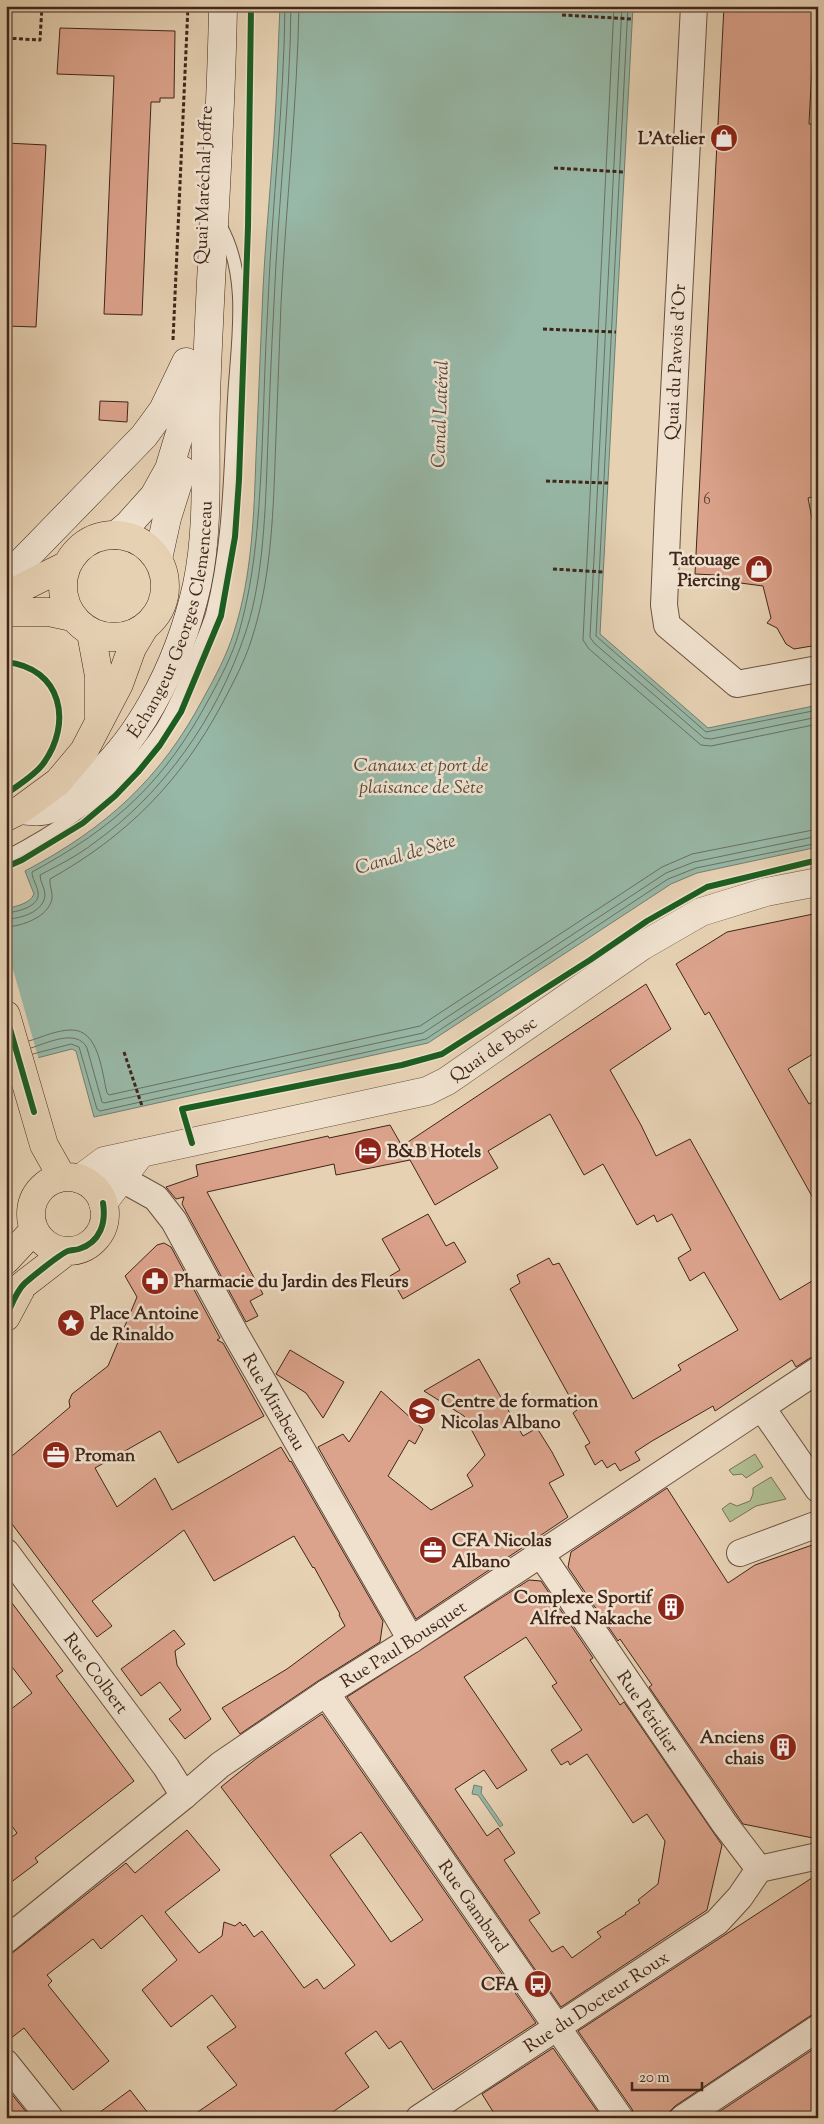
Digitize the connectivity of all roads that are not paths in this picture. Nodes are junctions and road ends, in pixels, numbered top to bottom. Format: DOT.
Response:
graph roads {
  1 [pos="223,6"];
  2 [pos="694,6"];
  3 [pos="222,38"];
  4 [pos="216,218"];
  5 [pos="198,336"];
  6 [pos="206,400"];
  7 [pos="116,535"];
  8 [pos="158,559"];
  9 [pos="66,565"];
  10 [pos="6,578"];
  11 [pos="6,598"];
  12 [pos="6,612"];
  13 [pos="82,625"];
  14 [pos="144,628"];
  15 [pos="818,669"];
  16 [pos="100,718"];
  17 [pos="13,814"];
  18 [pos="6,857"];
  19 [pos="818,882"];
  20 [pos="6,1016"];
  21 [pos="141,1153"];
  22 [pos="122,1179"];
  23 [pos="62,1180"];
  24 [pos="104,1203"];
  25 [pos="34,1230"];
  26 [pos="67,1251"];
  27 [pos="6,1260"];
  28 [pos="6,1317"];
  29 [pos="818,1370"];
  30 [pos="762,1408"];
  31 [pos="818,1489"];
  32 [pos="818,1524"];
  33 [pos="6,1552"];
  34 [pos="740,1552"];
  35 [pos="540,1553"];
  36 [pos="412,1640"];
  37 [pos="326,1693"];
  38 [pos="184,1796"];
  39 [pos="818,1856"];
  40 [pos="759,1869"];
  41 [pos="6,1940"];
  42 [pos="557,2027"];
  43 [pos="818,2028"];
  44 [pos="6,2063"];
  45 [pos="50,2118"];
  46 [pos="420,2118"];
  47 [pos="620,2118"];
  48 [pos="683,2118"];
  1 -- 3 [label="main road, Quai Maréchal Joffre"];
  2 -- 15 [label="street, Quai du Pavois d'Or"];
  3 -- 4 [label="main road, Quai Maréchal Joffre"];
  3 -- 5 [label="main road, Quai Maréchal Joffre"];
  4 -- 6 [label="main road, Quai Maréchal Joffre"];
  4 -- 18 [label="lane, Quai Maréchal Joffre"];
  5 -- 7 [label="main road"];
  5 -- 10 [label="main road"];
  6 -- 8 [label="main road, Échangeur Georges Clemenceau"];
  6 -- 17 [label="main road, Échangeur Georges Clemenceau"];
  7 -- 8 [label="main road"];
  7 -- 9 [label="main road"];
  8 -- 14 [label="main road"];
  9 -- 11 [label="main road"];
  9 -- 13 [label="main road"];
  12 -- 13 [label="main road"];
  13 -- 14 [label="main road"];
  13 -- 16 [label="main road, Échangeur Georges Clemenceau"];
  14 -- 16 [label="main road, Échangeur Georges Clemenceau"];
  16 -- 17 [label="main road, Échangeur Georges Clemenceau"];
  19 -- 21 [label="main road, Quai de Bosc"];
  20 -- 23 [label="main road"];
  21 -- 22 [label="main road"];
  21 -- 23 [label="main road, Quai de Bosc"];
  22 -- 24 [label="main road"];
  22 -- 36 [label="street, Rue Mirabeau"];
  23 -- 24 [label="main road"];
  23 -- 25 [label="main road"];
  24 -- 26 [label="main road"];
  25 -- 26 [label="main road"];
  25 -- 27 [label="main road"];
  26 -- 28 [label="main road"];
  29 -- 30 [label="street, Rue Paul Bousquet"];
  30 -- 31 [label="street"];
  30 -- 35 [label="street, Rue Paul Bousquet"];
  32 -- 34 [label="street"];
  33 -- 38 [label="street, Rue Colbert"];
  35 -- 36 [label="street, Rue Paul Bousquet"];
  35 -- 40 [label="street, Rue Péridier"];
  36 -- 37 [label="street, Rue Paul Bousquet"];
  37 -- 38 [label="street, Rue Paul Bousquet"];
  37 -- 42 [label="street, Rue Gambard"];
  38 -- 41 [label="street, Rue Paul Bousquet"];
  39 -- 40 [label="street"];
  40 -- 42 [label="street, Rue du Docteur Roux"];
  42 -- 46 [label="street, Rue du Docteur Roux"];
  42 -- 47 [label="street, Rue Gambard"];
  43 -- 48 [label="street"];
  44 -- 45 [label="street"];
}
